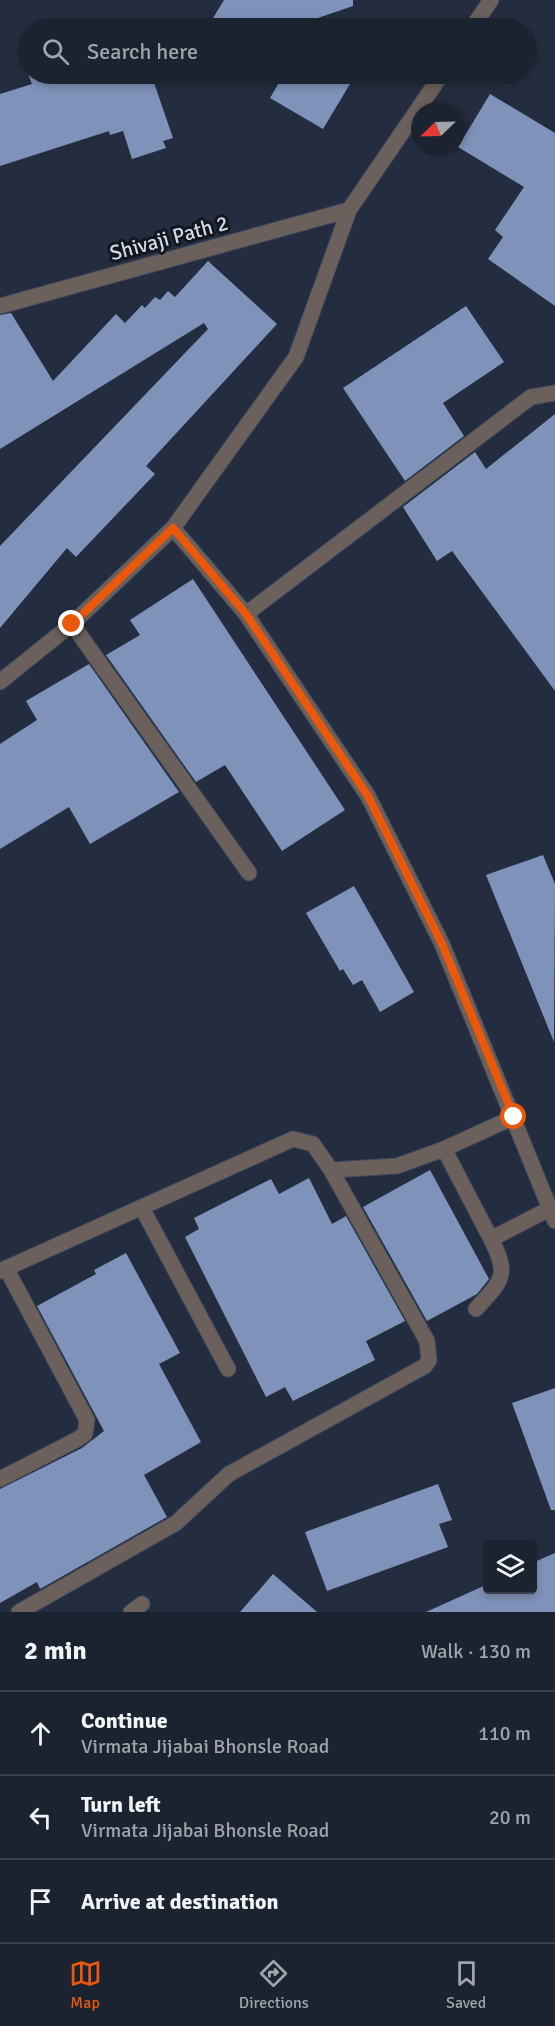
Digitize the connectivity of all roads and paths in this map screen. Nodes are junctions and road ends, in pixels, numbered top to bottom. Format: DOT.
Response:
graph roads {
  1 [pos="491,0"];
  2 [pos="479,18"];
  3 [pos="435,84"];
  4 [pos="349,210"];
  5 [pos="0,306"];
  6 [pos="555,393"];
  7 [pos="173,528"];
  8 [pos="246,614"];
  9 [pos="72,624"];
  10 [pos="0,682"];
  11 [pos="249,873"];
  12 [pos="514,1117"];
  13 [pos="444,1149"];
  14 [pos="331,1170"];
  15 [pos="142,1208"];
  16 [pos="553,1215"];
  17 [pos="491,1239"];
  18 [pos="3,1270"];
  19 [pos="476,1309"];
  20 [pos="228,1369"];
  21 [pos="0,1479"];
  22 [pos="19,1612"];
  1 -- 2 [label="street"];
  3 -- 4 [label="street"];
  4 -- 5 [label="street, Shivaji Path 2"];
  4 -- 7 [label="street"];
  6 -- 8 [label="street"];
  7 -- 8 [label="street"];
  7 -- 9 [label="street"];
  8 -- 12 [label="street"];
  9 -- 10 [label="street"];
  9 -- 11 [label="street"];
  12 -- 13 [label="street"];
  12 -- 16 [label="street"];
  13 -- 14 [label="street"];
  13 -- 17 [label="street"];
  14 -- 15 [label="street"];
  14 -- 22 [label="street"];
  15 -- 18 [label="street"];
  15 -- 20 [label="street"];
  16 -- 17 [label="street"];
  17 -- 19 [label="street"];
  18 -- 21 [label="street"];
}
